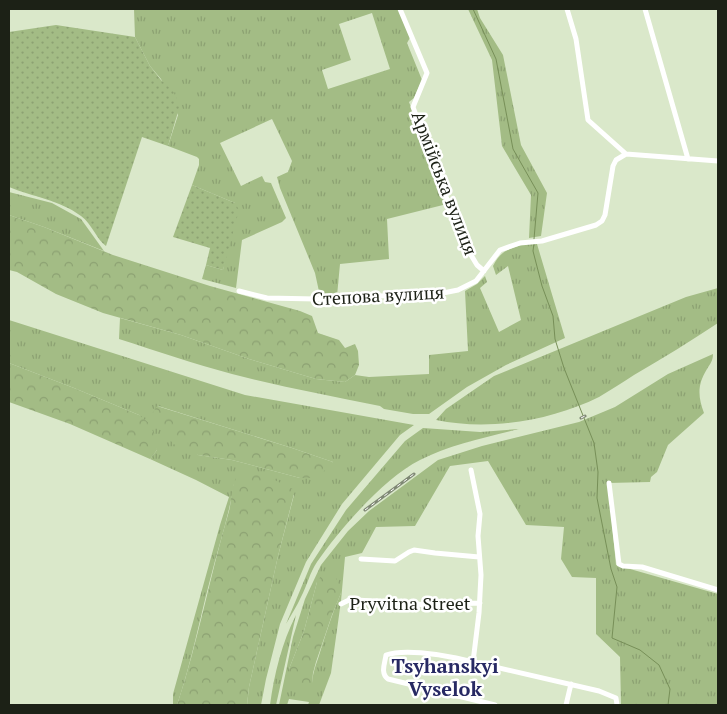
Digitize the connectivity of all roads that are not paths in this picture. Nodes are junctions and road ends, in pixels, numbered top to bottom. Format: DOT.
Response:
graph roads {
  1 [pos="400,9"];
  2 [pos="567,9"];
  3 [pos="645,9"];
  4 [pos="626,154"];
  5 [pos="688,158"];
  6 [pos="718,161"];
  7 [pos="484,271"];
  8 [pos="240,291"];
  9 [pos="470,470"];
  10 [pos="609,483"];
  11 [pos="479,557"];
  12 [pos="362,560"];
  13 [pos="718,590"];
  14 [pos="480,603"];
  15 [pos="341,604"];
  16 [pos="472,662"];
  17 [pos="571,684"];
  18 [pos="495,705"];
  19 [pos="566,705"];
  20 [pos="617,705"];
  1 -- 7 [label="street, Армійська вулиця"];
  2 -- 4 [label="street"];
  3 -- 5 [label="street"];
  4 -- 5 [label="street"];
  4 -- 7 [label="street, Степова вулиця"];
  5 -- 6 [label="street"];
  7 -- 8 [label="street, Степова вулиця"];
  9 -- 11 [label="street"];
  10 -- 13 [label="street"];
  11 -- 12 [label="street"];
  11 -- 14 [label="street"];
  14 -- 15 [label="street, Pryvitna Street"];
  14 -- 16 [label="street"];
  16 -- 17 [label="street"];
  16 -- 18 [label="street"];
  17 -- 19 [label="street"];
  17 -- 20 [label="street"];
}
